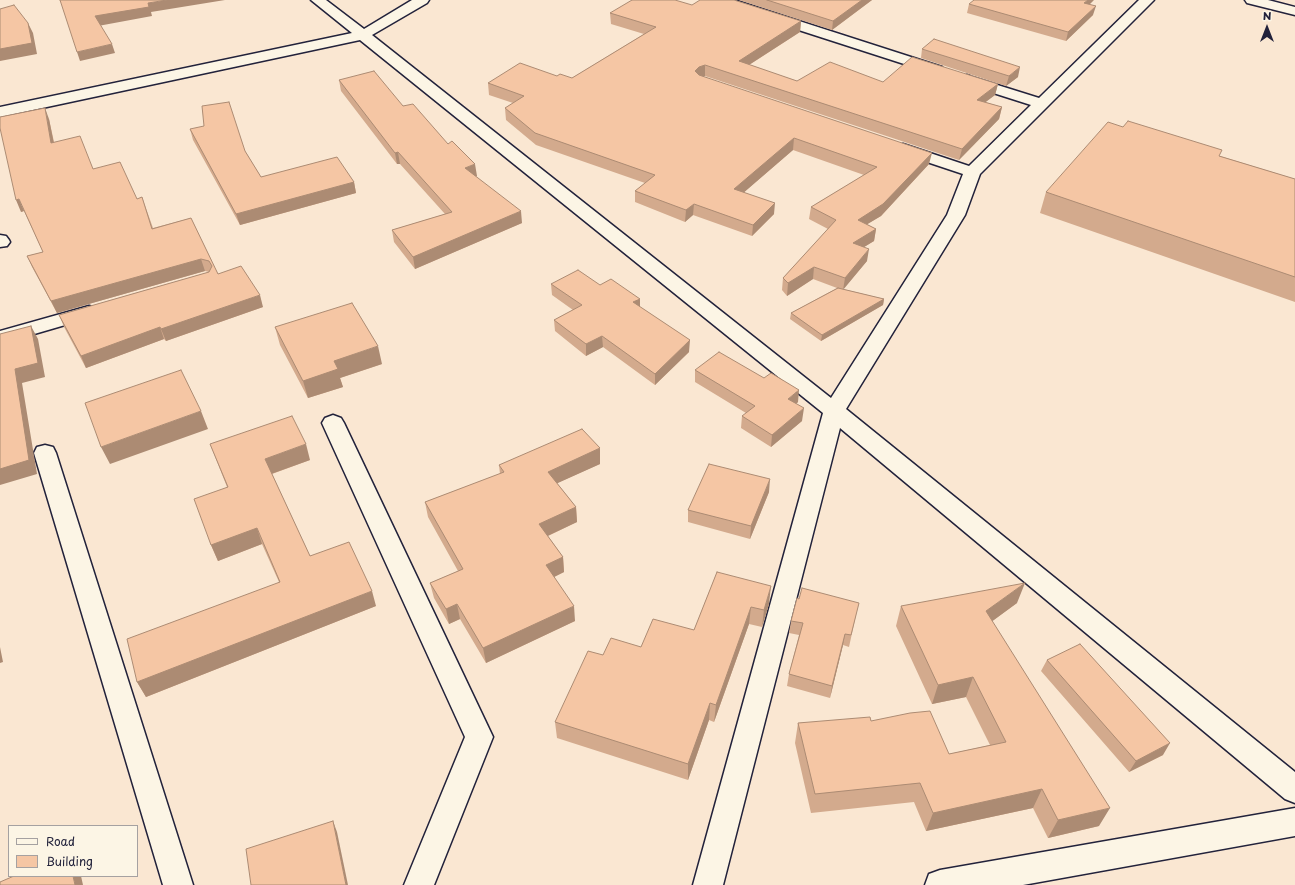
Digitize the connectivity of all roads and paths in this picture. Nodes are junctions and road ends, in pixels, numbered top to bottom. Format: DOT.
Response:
graph roads {
  1 [pos="318,0"];
  2 [pos="422,0"];
  3 [pos="720,0"];
  4 [pos="1147,0"];
  5 [pos="1252,0"];
  6 [pos="1295,10"];
  7 [pos="363,35"];
  8 [pos="1042,104"];
  9 [pos="0,112"];
  10 [pos="890,144"];
  11 [pos="972,172"];
  12 [pos="106,307"];
  13 [pos="0,338"];
  14 [pos="834,411"];
  15 [pos="333,423"];
  16 [pos="45,453"];
  17 [pos="1295,790"];
  18 [pos="1295,822"];
  19 [pos="178,885"];
  20 [pos="418,885"];
  21 [pos="708,885"];
  22 [pos="940,885"];
  1 -- 7 [label="street"];
  2 -- 7 [label="street"];
  3 -- 8 [label="street"];
  4 -- 8 [label="street"];
  5 -- 6 [label="street"];
  7 -- 9 [label="street"];
  7 -- 14 [label="street"];
  8 -- 11 [label="street"];
  10 -- 11 [label="street"];
  11 -- 14 [label="street"];
  12 -- 13 [label="street"];
  14 -- 17 [label="street"];
  14 -- 21 [label="street"];
  15 -- 20 [label="street"];
  16 -- 19 [label="street"];
  18 -- 22 [label="street"];
}
